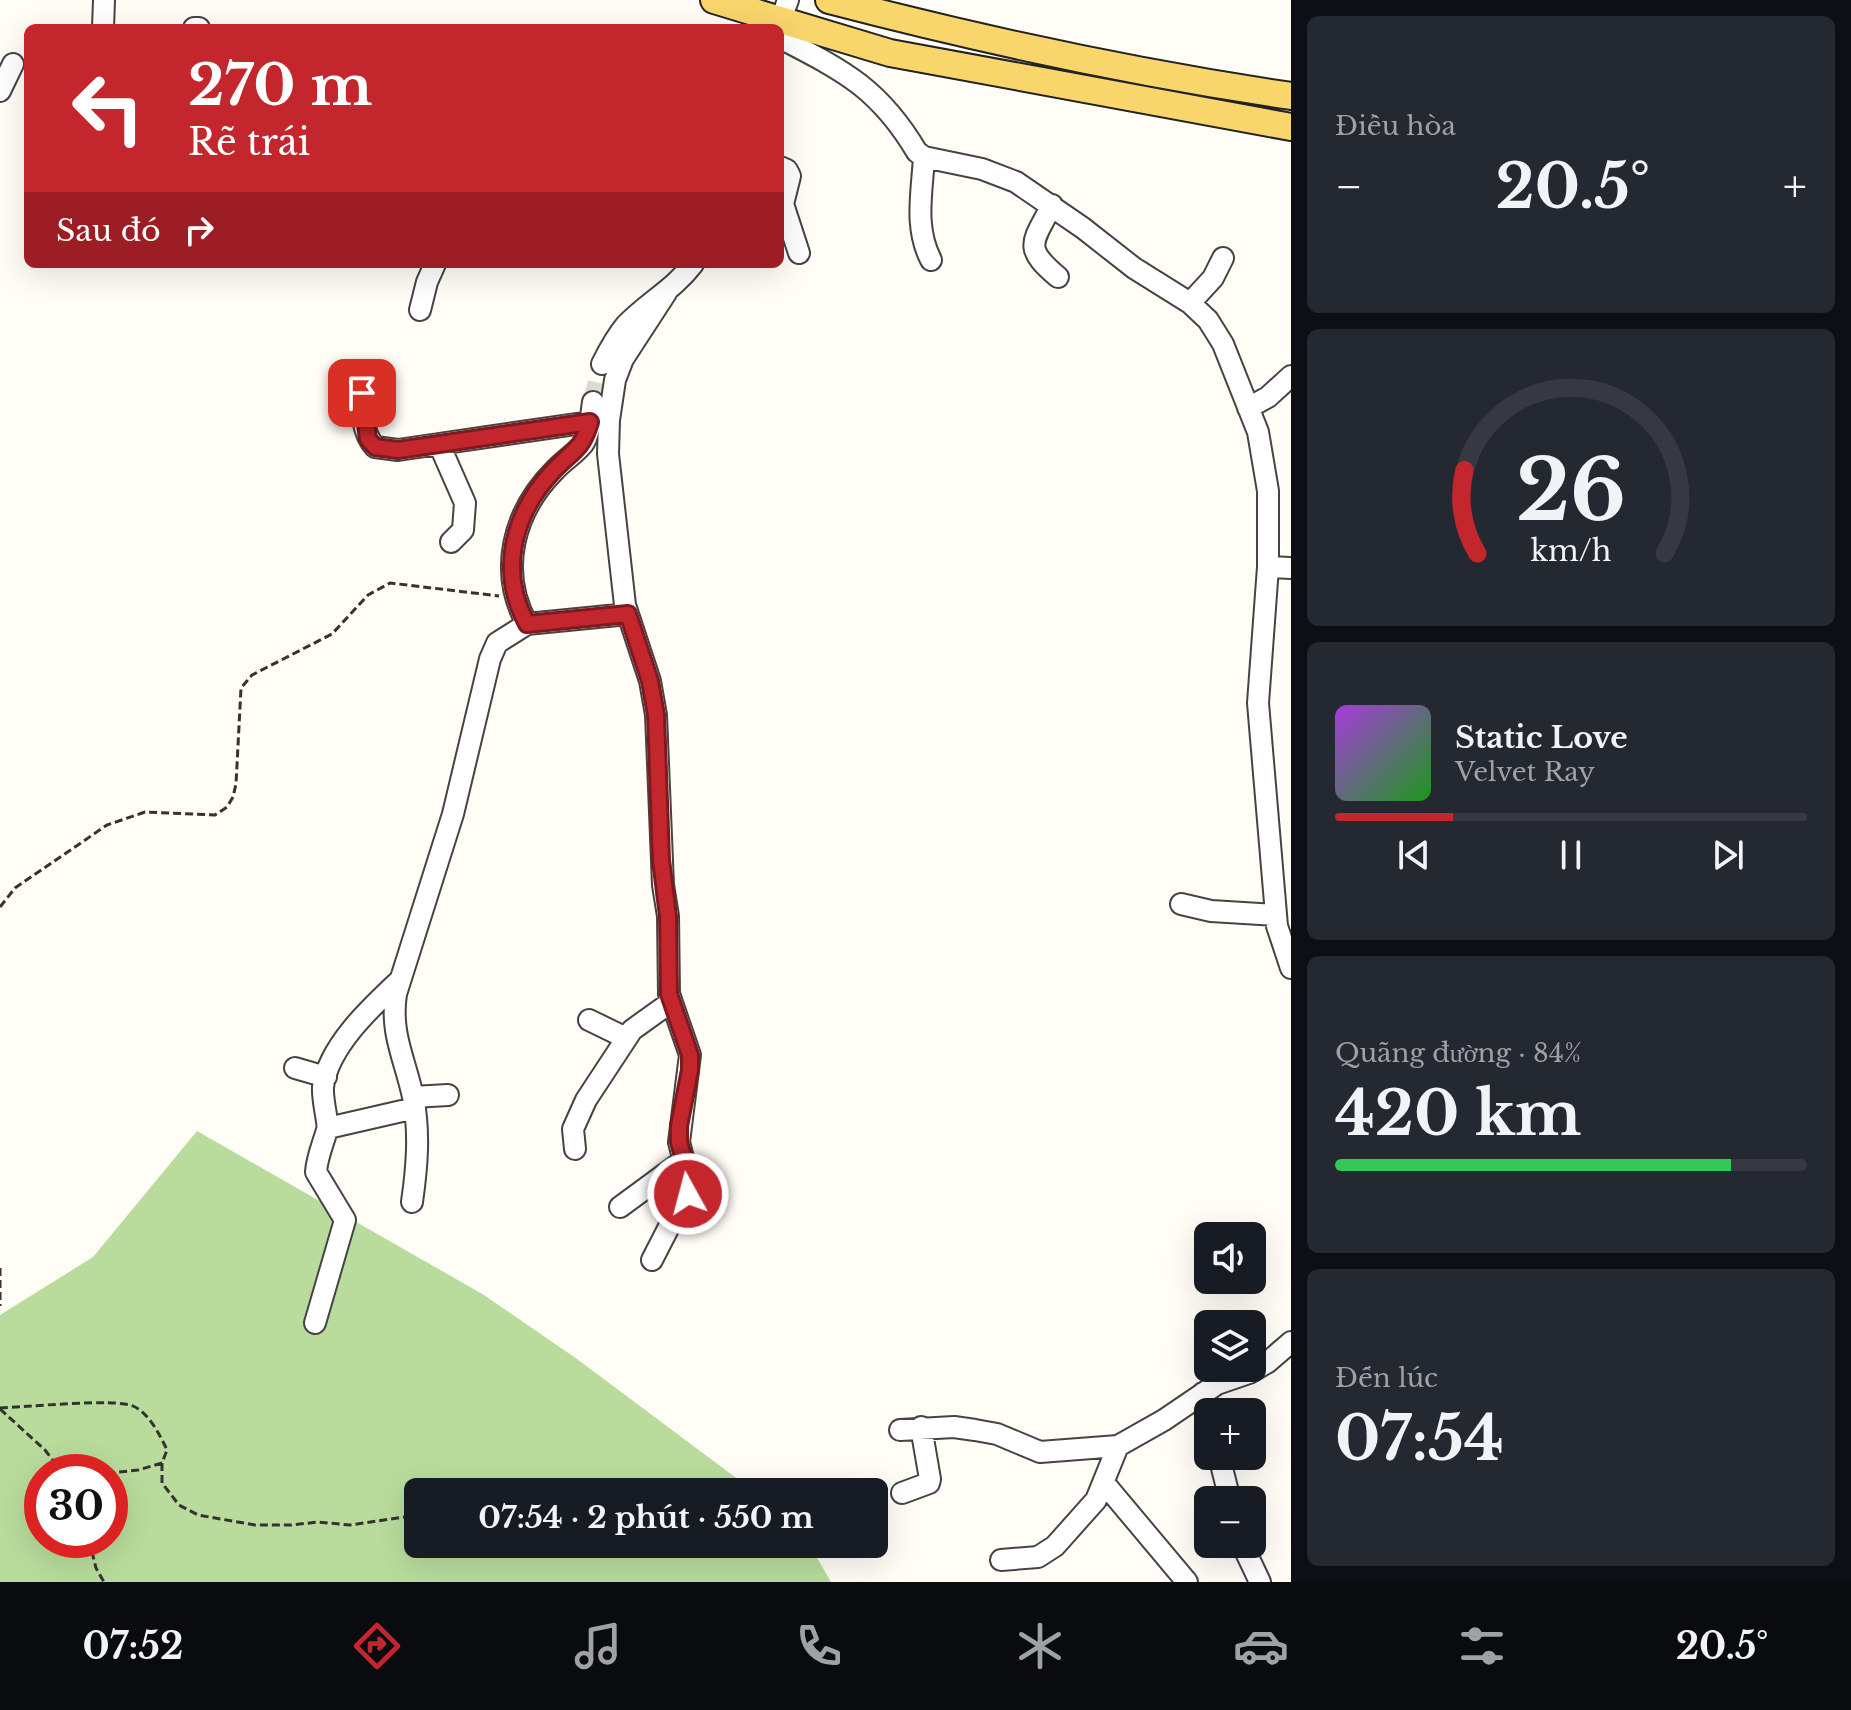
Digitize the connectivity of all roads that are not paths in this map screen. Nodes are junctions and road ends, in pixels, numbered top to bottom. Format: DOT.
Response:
graph roads {
  1 [pos="104,0"];
  2 [pos="714,0"];
  3 [pos="829,0"];
  4 [pos="782,21"];
  5 [pos="103,24"];
  6 [pos="14,61"];
  7 [pos="0,91"];
  8 [pos="1291,96"];
  9 [pos="1291,127"];
  10 [pos="924,157"];
  11 [pos="784,169"];
  12 [pos="784,200"];
  13 [pos="1052,205"];
  14 [pos="784,207"];
  15 [pos="799,253"];
  16 [pos="1223,258"];
  17 [pos="931,260"];
  18 [pos="433,268"];
  19 [pos="689,268"];
  20 [pos="1058,277"];
  21 [pos="666,293"];
  22 [pos="1190,303"];
  23 [pos="420,310"];
  24 [pos="602,364"];
  25 [pos="361,376"];
  26 [pos="1291,376"];
  27 [pos="1248,408"];
  28 [pos="439,444"];
  29 [pos="451,542"];
  30 [pos="1268,567"];
  31 [pos="1291,568"];
  32 [pos="628,614"];
  33 [pos="527,624"];
  34 [pos="1181,904"];
  35 [pos="1275,915"];
  36 [pos="1291,968"];
  37 [pos="400,980"];
  38 [pos="671,1002"];
  39 [pos="589,1020"];
  40 [pos="626,1038"];
  41 [pos="295,1068"];
  42 [pos="326,1077"];
  43 [pos="448,1095"];
  44 [pos="414,1102"];
  45 [pos="328,1128"];
  46 [pos="575,1149"];
  47 [pos="684,1160"];
  48 [pos="412,1202"];
  49 [pos="620,1207"];
  50 [pos="652,1260"];
  51 [pos="315,1323"];
  52 [pos="1291,1342"];
  53 [pos="1203,1393"];
  54 [pos="1204,1398"];
  55 [pos="1118,1446"];
  56 [pos="1104,1483"];
  57 [pos="902,1493"];
  58 [pos="1249,1558"];
  59 [pos="1001,1560"];
  60 [pos="1187,1582"];
  61 [pos="1260,1582"];
  1 -- 5 [label="street"];
  2 -- 4 [label="main road"];
  3 -- 8 [label="main road"];
  4 -- 9 [label="main road"];
  4 -- 10 [label="street"];
  6 -- 7 [label="street"];
  10 -- 13 [label="street"];
  10 -- 17 [label="street"];
  11 -- 12 [label="street"];
  13 -- 20 [label="street"];
  13 -- 22 [label="street"];
  14 -- 15 [label="street"];
  16 -- 22 [label="street"];
  18 -- 23 [label="street"];
  19 -- 21 [label="street"];
  21 -- 24 [label="street"];
  21 -- 32 [label="street"];
  22 -- 27 [label="street"];
  25 -- 28 [label="street"];
  26 -- 27 [label="street"];
  27 -- 30 [label="street"];
  28 -- 29 [label="street"];
  28 -- 33 [label="street"];
  30 -- 31 [label="street"];
  30 -- 35 [label="street"];
  32 -- 33 [label="street"];
  32 -- 38 [label="street"];
  33 -- 37 [label="street"];
  34 -- 35 [label="street"];
  35 -- 36 [label="street"];
  37 -- 42 [label="street"];
  37 -- 44 [label="street"];
  38 -- 40 [label="street"];
  38 -- 47 [label="street"];
  39 -- 40 [label="street"];
  40 -- 46 [label="street"];
  41 -- 42 [label="street"];
  42 -- 45 [label="street"];
  43 -- 44 [label="street"];
  44 -- 45 [label="street"];
  44 -- 48 [label="street"];
  45 -- 51 [label="street"];
  47 -- 49 [label="street"];
  47 -- 50 [label="street"];
  52 -- 53 [label="street"];
  53 -- 54 [label="street"];
  53 -- 55 [label="street"];
  55 -- 56 [label="street"];
  55 -- 57 [label="street"];
  56 -- 59 [label="street"];
  56 -- 60 [label="street"];
  58 -- 61 [label="street"];
}
